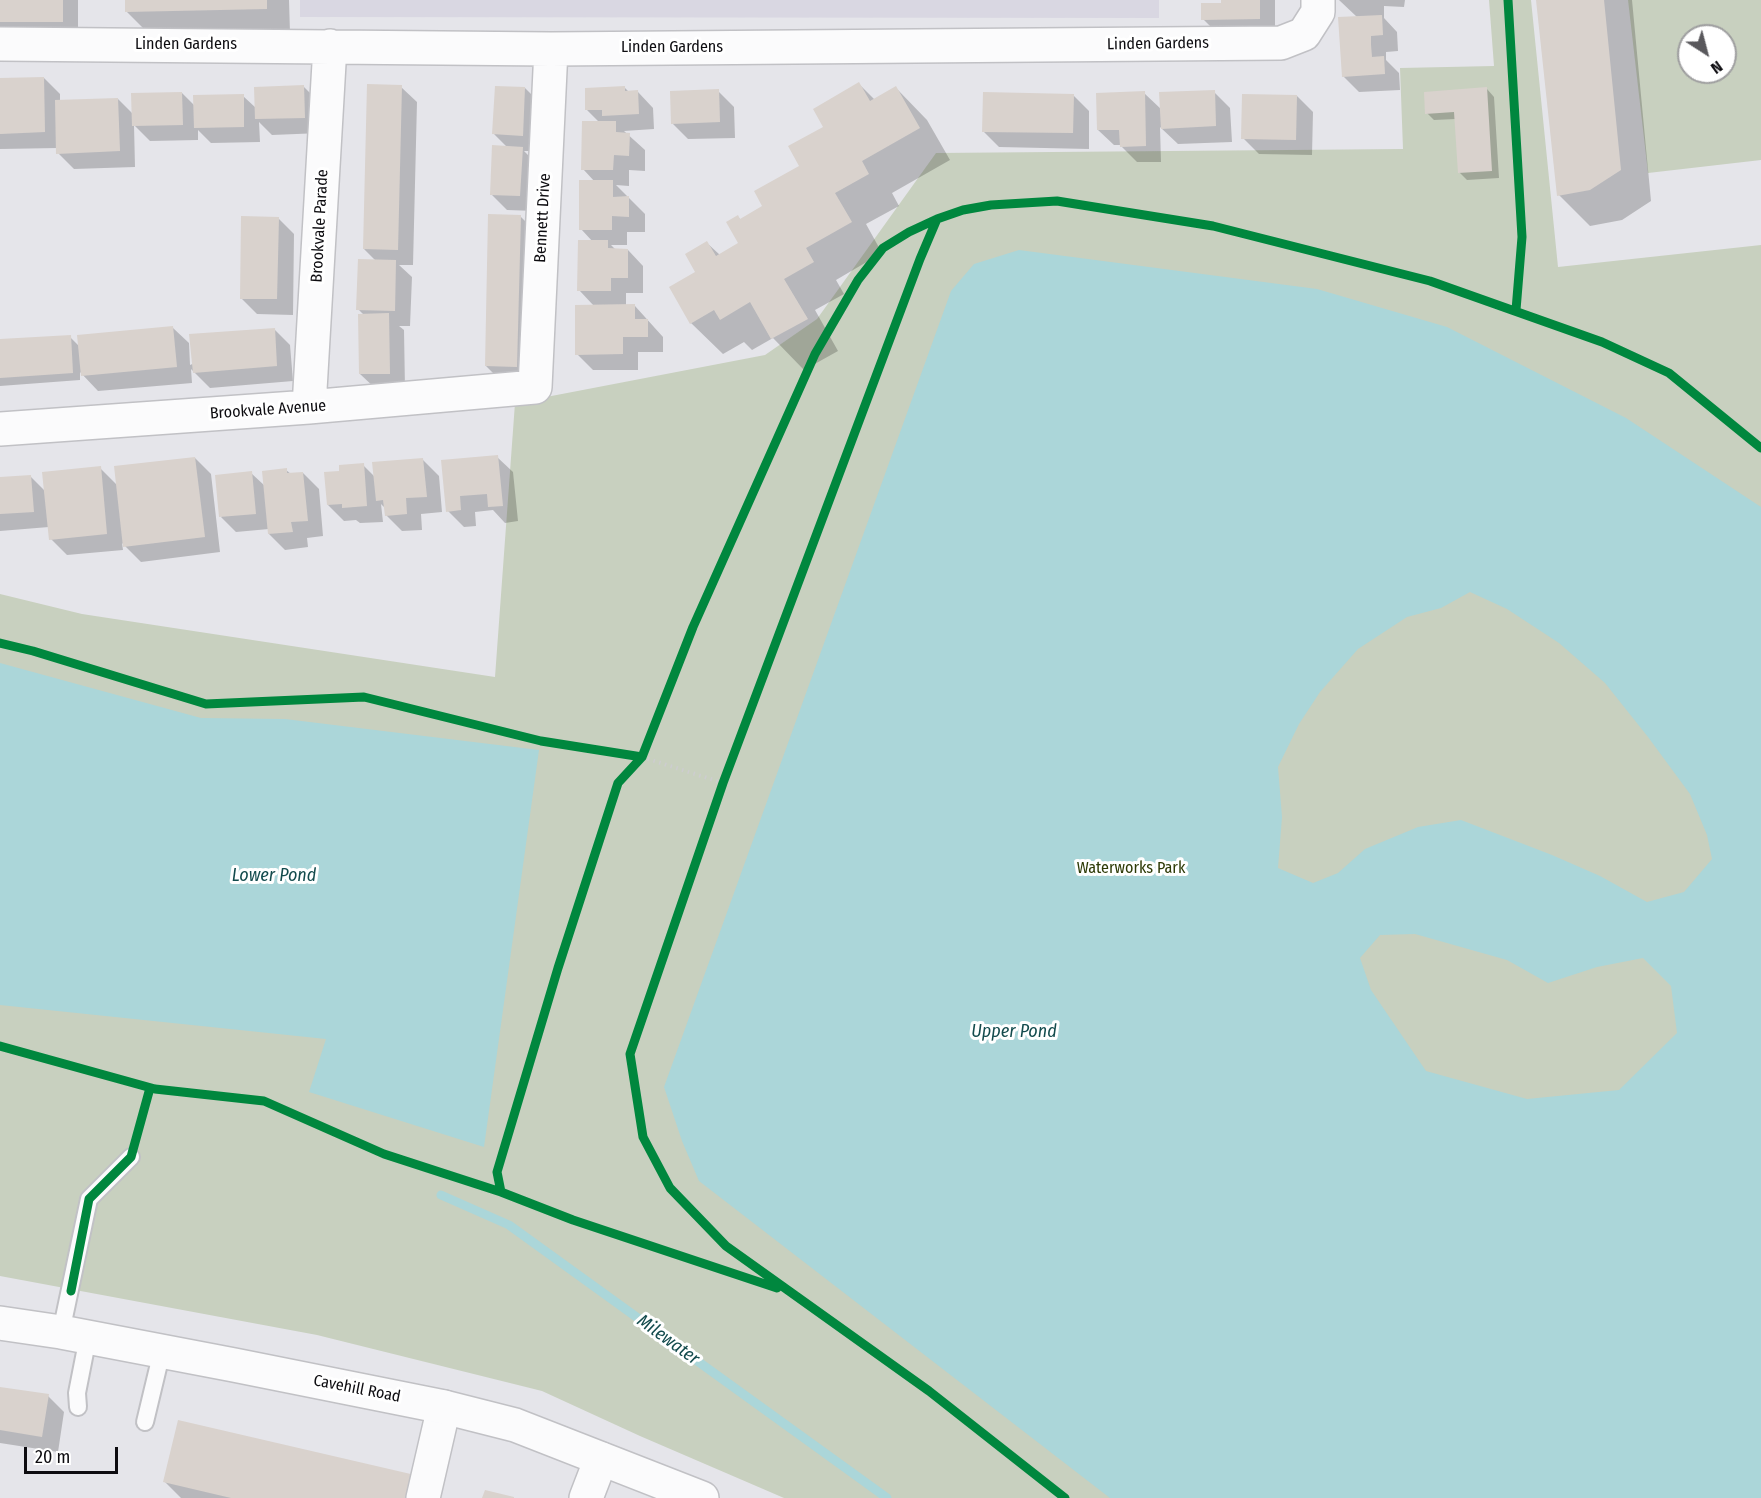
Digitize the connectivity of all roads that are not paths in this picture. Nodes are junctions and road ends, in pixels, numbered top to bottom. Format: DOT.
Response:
graph roads {
  1 [pos="1318,0"];
  2 [pos="0,44"];
  3 [pos="330,46"];
  4 [pos="551,49"];
  5 [pos="535,387"];
  6 [pos="309,407"];
  7 [pos="0,429"];
  8 [pos="131,1157"];
  9 [pos="0,1323"];
  10 [pos="74,1335"];
  11 [pos="162,1351"];
  12 [pos="78,1407"];
  13 [pos="444,1407"];
  14 [pos="145,1422"];
  15 [pos="601,1459"];
  16 [pos="423,1498"];
  17 [pos="586,1498"];
  18 [pos="702,1498"];
  1 -- 4 [label="street, Linden Gardens"];
  2 -- 3 [label="street, Linden Gardens"];
  3 -- 4 [label="street, Linden Gardens"];
  3 -- 6 [label="street, Brookvale Parade"];
  4 -- 5 [label="street, Bennett Drive"];
  5 -- 6 [label="street, Brookvale Avenue"];
  6 -- 7 [label="street, Brookvale Avenue"];
  8 -- 10 [label="lane"];
  9 -- 10 [label="street, Cavehill Road"];
  10 -- 11 [label="street, Cavehill Road"];
  10 -- 12 [label="lane"];
  11 -- 13 [label="street, Cavehill Road"];
  11 -- 14 [label="lane"];
  13 -- 15 [label="street, Cavehill Road"];
  13 -- 16 [label="street"];
  15 -- 17 [label="street"];
  15 -- 18 [label="street, Cavehill Road"];
}
